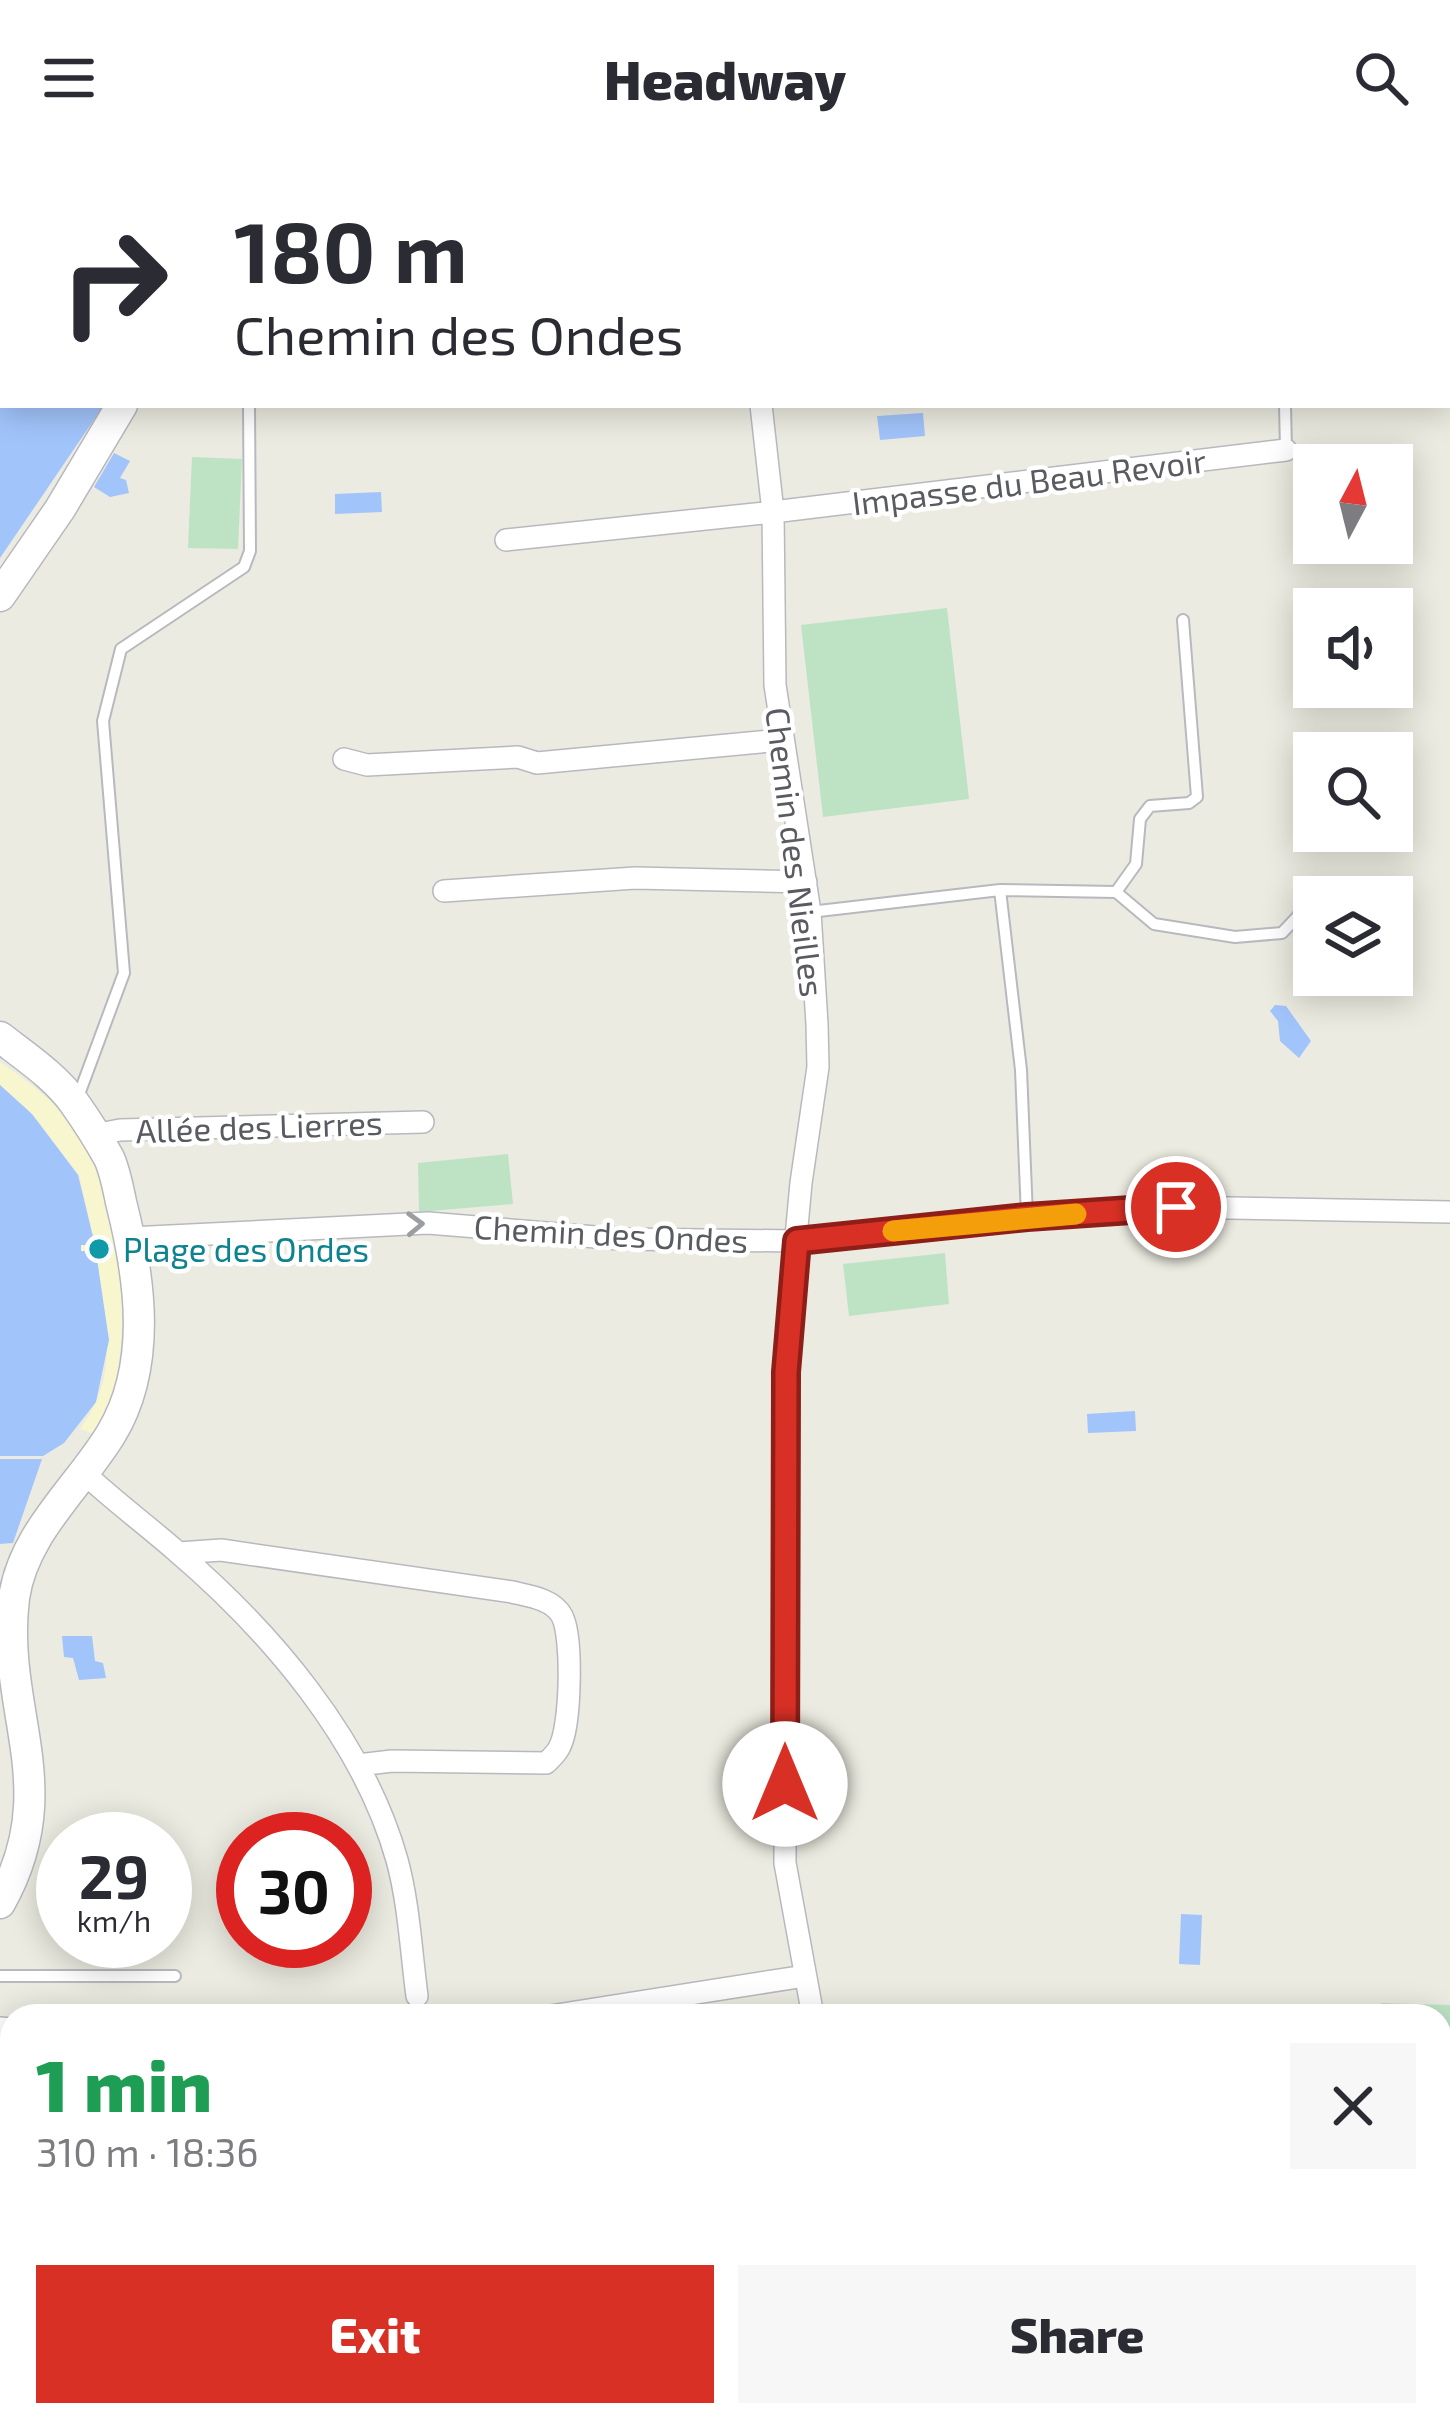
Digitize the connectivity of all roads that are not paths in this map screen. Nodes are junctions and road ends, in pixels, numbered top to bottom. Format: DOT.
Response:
graph roads {
  1 [pos="120,408"];
  2 [pos="249,408"];
  3 [pos="761,408"];
  4 [pos="1285,408"];
  5 [pos="1286,450"];
  6 [pos="773,512"];
  7 [pos="506,540"];
  8 [pos="0,596"];
  9 [pos="1183,620"];
  10 [pos="781,740"];
  11 [pos="344,758"];
  12 [pos="806,882"];
  13 [pos="1000,890"];
  14 [pos="444,891"];
  15 [pos="1116,892"];
  16 [pos="810,911"];
  17 [pos="1293,921"];
  18 [pos="0,1037"];
  19 [pos="74,1103"];
  20 [pos="424,1122"];
  21 [pos="94,1135"];
  22 [pos="1450,1212"];
  23 [pos="1027,1217"];
  24 [pos="130,1238"];
  25 [pos="797,1241"];
  26 [pos="84,1473"];
  27 [pos="179,1553"];
  28 [pos="358,1765"];
  29 [pos="0,1903"];
  30 [pos="0,1976"];
  31 [pos="175,1976"];
  32 [pos="805,1976"];
  33 [pos="417,1996"];
  34 [pos="626,2004"];
  35 [pos="811,2004"];
  1 -- 8 [label="street"];
  2 -- 19 [label="lane"];
  3 -- 6 [label="street, Chemin des Nieilles"];
  4 -- 5 [label="lane"];
  5 -- 6 [label="street, Impasse du Beau Revoir"];
  6 -- 7 [label="street, Impasse du Beau Revoir"];
  6 -- 10 [label="street, Chemin des Nieilles"];
  9 -- 15 [label="lane"];
  10 -- 11 [label="street"];
  10 -- 12 [label="street, Chemin des Nieilles"];
  12 -- 14 [label="street"];
  12 -- 16 [label="street, Chemin des Nieilles"];
  13 -- 15 [label="lane"];
  13 -- 16 [label="lane"];
  13 -- 23 [label="lane"];
  15 -- 17 [label="lane"];
  16 -- 25 [label="street, Chemin des Nieilles"];
  18 -- 19 [label="street"];
  19 -- 21 [label="street"];
  20 -- 21 [label="street, Allée des Lierres"];
  21 -- 24 [label="street"];
  22 -- 23 [label="street, Chemin des Ondes"];
  23 -- 25 [label="street, Chemin des Ondes"];
  24 -- 25 [label="street, Chemin des Ondes, one-way"];
  24 -- 26 [label="street"];
  25 -- 32 [label="street, Chemin des Nieilles"];
  26 -- 27 [label="street"];
  26 -- 29 [label="street"];
  27 -- 28 [label="street"];
  27 -- 28 [label="street"];
  28 -- 33 [label="street"];
  30 -- 31 [label="lane"];
  32 -- 34 [label="street"];
  32 -- 35 [label="street, Chemin des Nieilles"];
}
